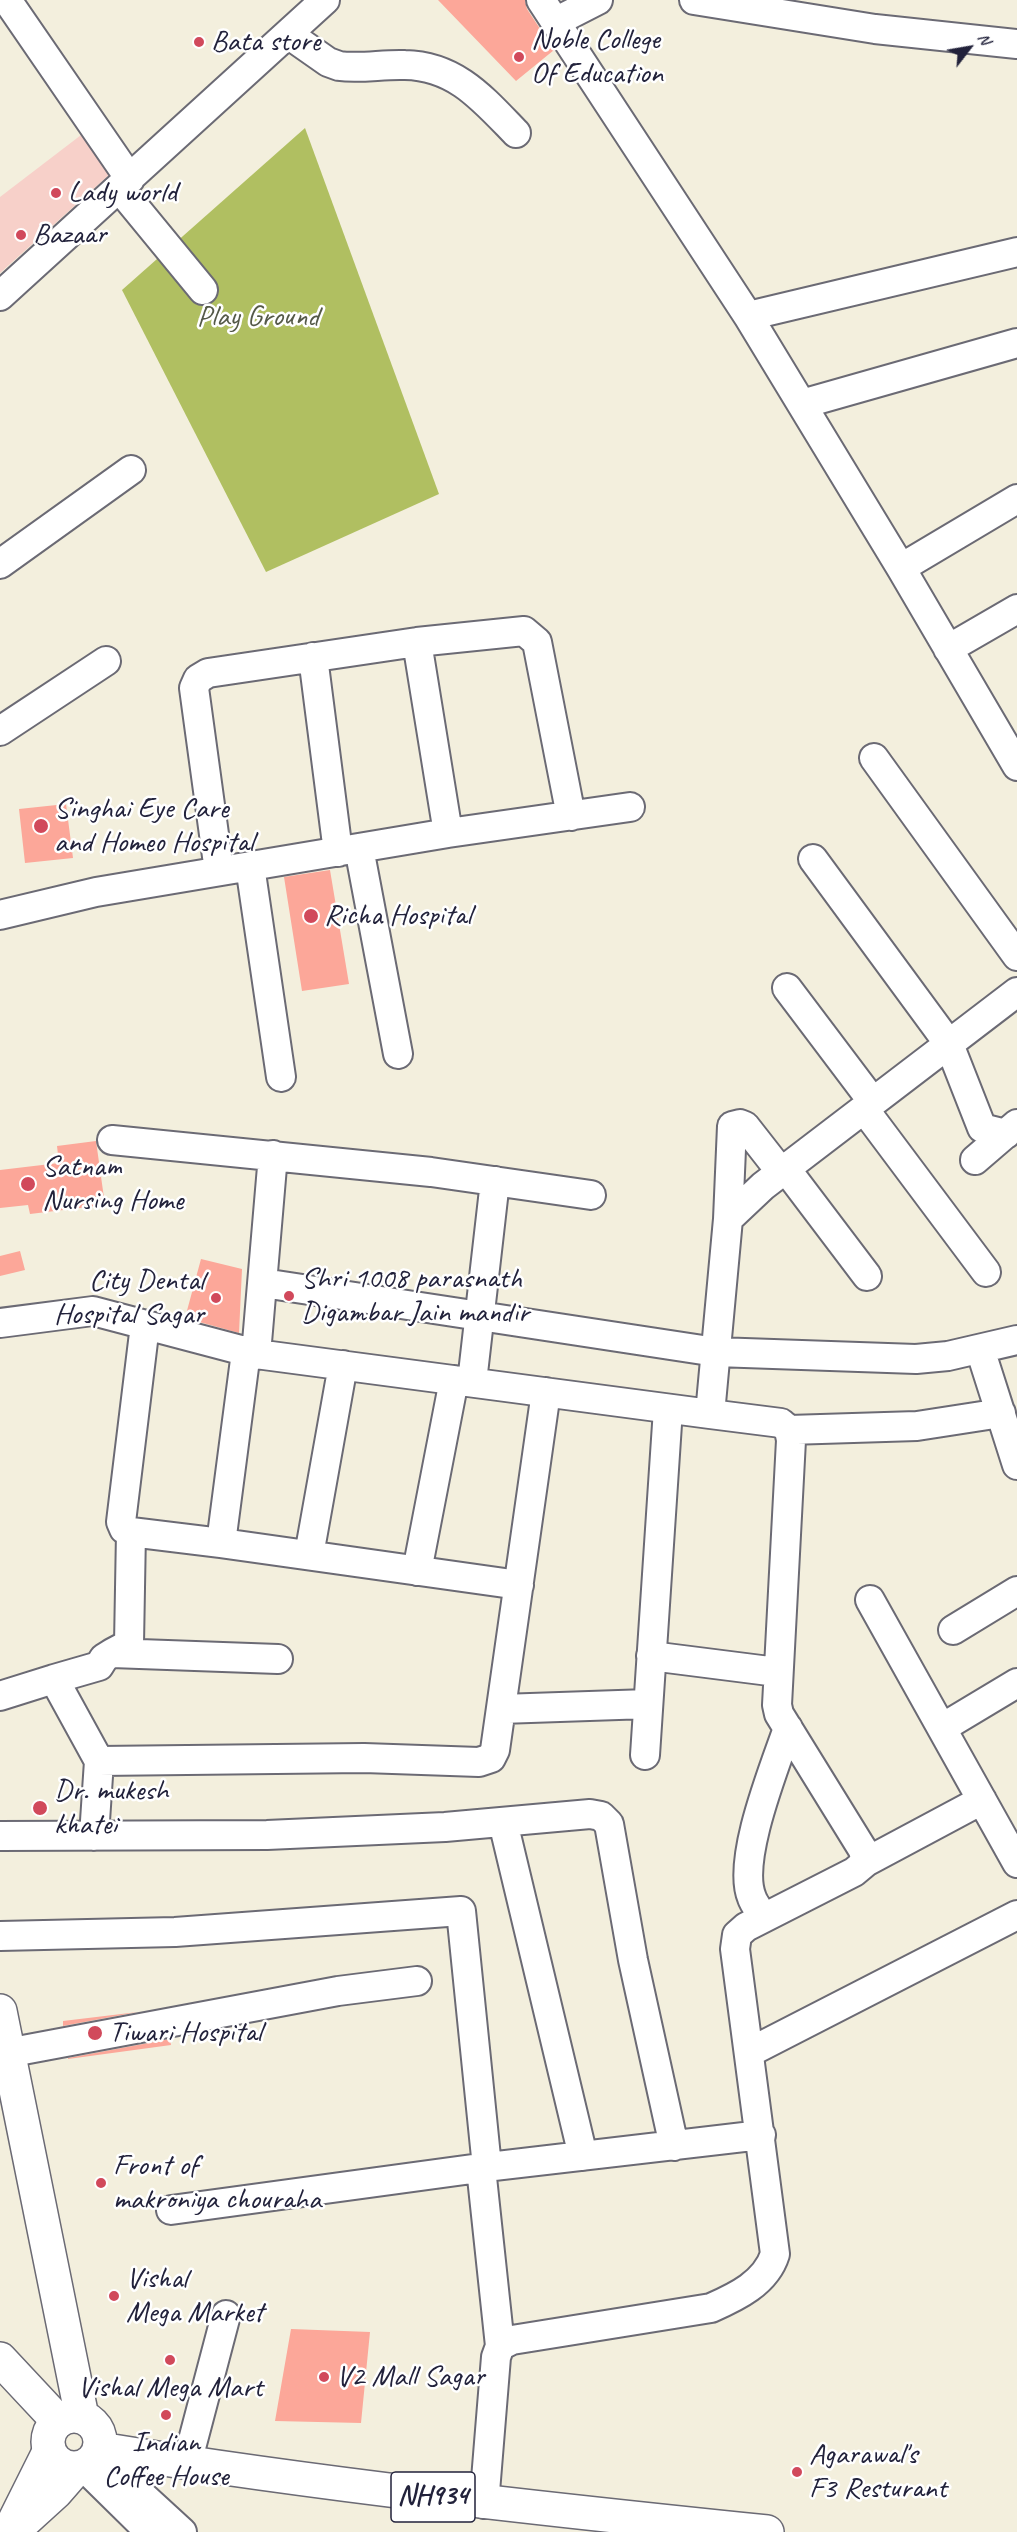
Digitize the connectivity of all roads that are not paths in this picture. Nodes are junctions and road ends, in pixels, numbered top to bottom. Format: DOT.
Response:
graph roads {
  1 [pos="7,0"];
  2 [pos="325,0"];
  3 [pos="598,0"];
  4 [pos="694,0"];
  5 [pos="549,11"];
  6 [pos="288,34"];
  7 [pos="1017,44"];
  8 [pos="516,133"];
  9 [pos="125,184"];
  10 [pos="1017,252"];
  11 [pos="203,290"];
  12 [pos="0,296"];
  13 [pos="748,316"];
  14 [pos="1017,343"];
  15 [pos="802,404"];
  16 [pos="132,470"];
  17 [pos="1017,499"];
  18 [pos="0,564"];
  19 [pos="901,568"];
  20 [pos="1017,609"];
  21 [pos="417,642"];
  22 [pos="948,649"];
  23 [pos="313,657"];
  24 [pos="106,661"];
  25 [pos="0,731"];
  26 [pos="874,758"];
  27 [pos="1017,766"];
  28 [pos="630,807"];
  29 [pos="571,816"];
  30 [pos="448,833"];
  31 [pos="349,850"];
  32 [pos="813,859"];
  33 [pos="249,866"];
  34 [pos="219,871"];
  35 [pos="0,915"];
  36 [pos="1017,956"];
  37 [pos="787,988"];
  38 [pos="1017,992"];
  39 [pos="949,1044"];
  40 [pos="398,1054"];
  41 [pos="281,1077"];
  42 [pos="868,1106"];
  43 [pos="1011,1129"];
  44 [pos="112,1140"];
  45 [pos="273,1155"];
  46 [pos="975,1160"];
  47 [pos="784,1171"];
  48 [pos="495,1181"];
  49 [pos="591,1195"];
  50 [pos="728,1219"];
  51 [pos="986,1272"];
  52 [pos="867,1276"];
  53 [pos="263,1282"];
  54 [pos="479,1316"];
  55 [pos="0,1323"];
  56 [pos="145,1325"];
  57 [pos="1017,1340"];
  58 [pos="980,1350"];
  59 [pos="716,1352"];
  60 [pos="251,1353"];
  61 [pos="343,1365"];
  62 [pos="463,1381"];
  63 [pos="546,1392"];
  64 [pos="668,1409"];
  65 [pos="1001,1413"];
  66 [pos="710,1414"];
  67 [pos="789,1430"];
  68 [pos="1017,1465"];
  69 [pos="131,1532"];
  70 [pos="221,1543"];
  71 [pos="309,1555"];
  72 [pos="417,1571"];
  73 [pos="519,1585"];
  74 [pos="1017,1591"];
  75 [pos="870,1600"];
  76 [pos="953,1630"];
  77 [pos="112,1653"];
  78 [pos="651,1656"];
  79 [pos="278,1659"];
  80 [pos="777,1672"];
  81 [pos="54,1679"];
  82 [pos="1017,1683"];
  83 [pos="0,1696"];
  84 [pos="648,1704"];
  85 [pos="501,1709"];
  86 [pos="788,1728"];
  87 [pos="942,1728"];
  88 [pos="645,1755"];
  89 [pos="99,1761"];
  90 [pos="982,1800"];
  91 [pos="503,1822"];
  92 [pos="0,1836"];
  93 [pos="94,1836"];
  94 [pos="866,1862"];
  95 [pos="1017,1863"];
  96 [pos="1017,1914"];
  97 [pos="764,1917"];
  98 [pos="0,1936"];
  99 [pos="417,1981"];
  100 [pos="0,2011"];
  101 [pos="750,2052"];
  102 [pos="7,2053"];
  103 [pos="0,2117"];
  104 [pos="761,2135"];
  105 [pos="674,2146"];
  106 [pos="584,2156"];
  107 [pos="484,2168"];
  108 [pos="171,2210"];
  109 [pos="226,2315"];
  110 [pos="500,2346"];
  111 [pos="0,2359"];
  112 [pos="0,2390"];
  113 [pos="73,2443"];
  114 [pos="187,2463"];
  115 [pos="484,2504"];
  116 [pos="10,2532"];
  117 [pos="150,2532"];
  118 [pos="182,2532"];
  119 [pos="767,2532"];
  1 -- 9 [label="street"];
  2 -- 6 [label="street"];
  3 -- 5 [label="street"];
  4 -- 7 [label="street"];
  5 -- 13 [label="street"];
  6 -- 8 [label="street"];
  6 -- 9 [label="street"];
  9 -- 11 [label="street"];
  9 -- 12 [label="street"];
  10 -- 13 [label="street"];
  13 -- 15 [label="street"];
  14 -- 15 [label="street"];
  15 -- 19 [label="street"];
  16 -- 18 [label="street"];
  17 -- 19 [label="street"];
  19 -- 22 [label="street"];
  20 -- 22 [label="street"];
  21 -- 23 [label="street"];
  21 -- 29 [label="street"];
  21 -- 30 [label="street"];
  22 -- 27 [label="street"];
  23 -- 31 [label="street"];
  23 -- 34 [label="street"];
  24 -- 25 [label="street"];
  26 -- 36 [label="street"];
  28 -- 29 [label="street"];
  29 -- 30 [label="street"];
  30 -- 31 [label="street"];
  31 -- 33 [label="street"];
  31 -- 40 [label="street"];
  32 -- 39 [label="street"];
  33 -- 34 [label="street"];
  33 -- 41 [label="street"];
  34 -- 35 [label="street"];
  37 -- 42 [label="street"];
  38 -- 39 [label="street"];
  39 -- 42 [label="street"];
  39 -- 43 [label="street"];
  42 -- 47 [label="street"];
  42 -- 51 [label="street"];
  43 -- 46 [label="street"];
  44 -- 45 [label="street"];
  45 -- 48 [label="street"];
  45 -- 53 [label="street"];
  47 -- 50 [label="street"];
  47 -- 50 [label="street"];
  47 -- 52 [label="street"];
  48 -- 49 [label="street"];
  48 -- 54 [label="street"];
  50 -- 59 [label="street"];
  53 -- 54 [label="street"];
  53 -- 60 [label="street"];
  54 -- 59 [label="street"];
  54 -- 62 [label="street"];
  55 -- 56 [label="street"];
  56 -- 60 [label="street"];
  56 -- 69 [label="street"];
  57 -- 58 [label="street"];
  58 -- 59 [label="street"];
  58 -- 65 [label="street"];
  59 -- 66 [label="street"];
  60 -- 61 [label="street"];
  60 -- 70 [label="street"];
  61 -- 62 [label="street"];
  61 -- 71 [label="street"];
  62 -- 63 [label="street"];
  62 -- 72 [label="street"];
  63 -- 64 [label="street"];
  63 -- 73 [label="street"];
  64 -- 66 [label="street"];
  64 -- 78 [label="street"];
  65 -- 67 [label="street"];
  65 -- 68 [label="street"];
  66 -- 67 [label="street"];
  67 -- 80 [label="street"];
  69 -- 70 [label="street"];
  69 -- 77 [label="street"];
  70 -- 71 [label="street"];
  71 -- 72 [label="street"];
  72 -- 73 [label="street"];
  73 -- 85 [label="street"];
  74 -- 76 [label="street"];
  75 -- 87 [label="street"];
  77 -- 79 [label="street"];
  77 -- 81 [label="street"];
  78 -- 80 [label="street"];
  78 -- 84 [label="street"];
  80 -- 86 [label="street"];
  81 -- 83 [label="street"];
  81 -- 89 [label="street"];
  82 -- 87 [label="street"];
  84 -- 85 [label="street"];
  84 -- 88 [label="street"];
  85 -- 89 [label="street"];
  86 -- 94 [label="street"];
  86 -- 97 [label="street"];
  87 -- 90 [label="street"];
  89 -- 93 [label="street"];
  90 -- 94 [label="street"];
  90 -- 95 [label="street"];
  91 -- 93 [label="street"];
  91 -- 105 [label="street"];
  91 -- 106 [label="street"];
  92 -- 93 [label="street"];
  94 -- 97 [label="street"];
  96 -- 101 [label="street"];
  97 -- 101 [label="street"];
  98 -- 107 [label="street"];
  99 -- 102 [label="street"];
  100 -- 102 [label="main road"];
  101 -- 104 [label="street"];
  102 -- 113 [label="main road"];
  103 -- 113 [label="main road"];
  104 -- 105 [label="street"];
  104 -- 110 [label="street"];
  105 -- 106 [label="street"];
  106 -- 107 [label="street"];
  107 -- 108 [label="street"];
  107 -- 110 [label="street"];
  109 -- 114 [label="street"];
  110 -- 115 [label="street"];
  111 -- 113 [label="main road"];
  112 -- 113 [label="main road"];
  113 -- 114 [label="main road, NH934"];
  113 -- 116 [label="main road"];
  113 -- 117 [label="street"];
  113 -- 118 [label="street"];
  114 -- 115 [label="main road, NH934"];
  115 -- 119 [label="main road, NH934"];
}
